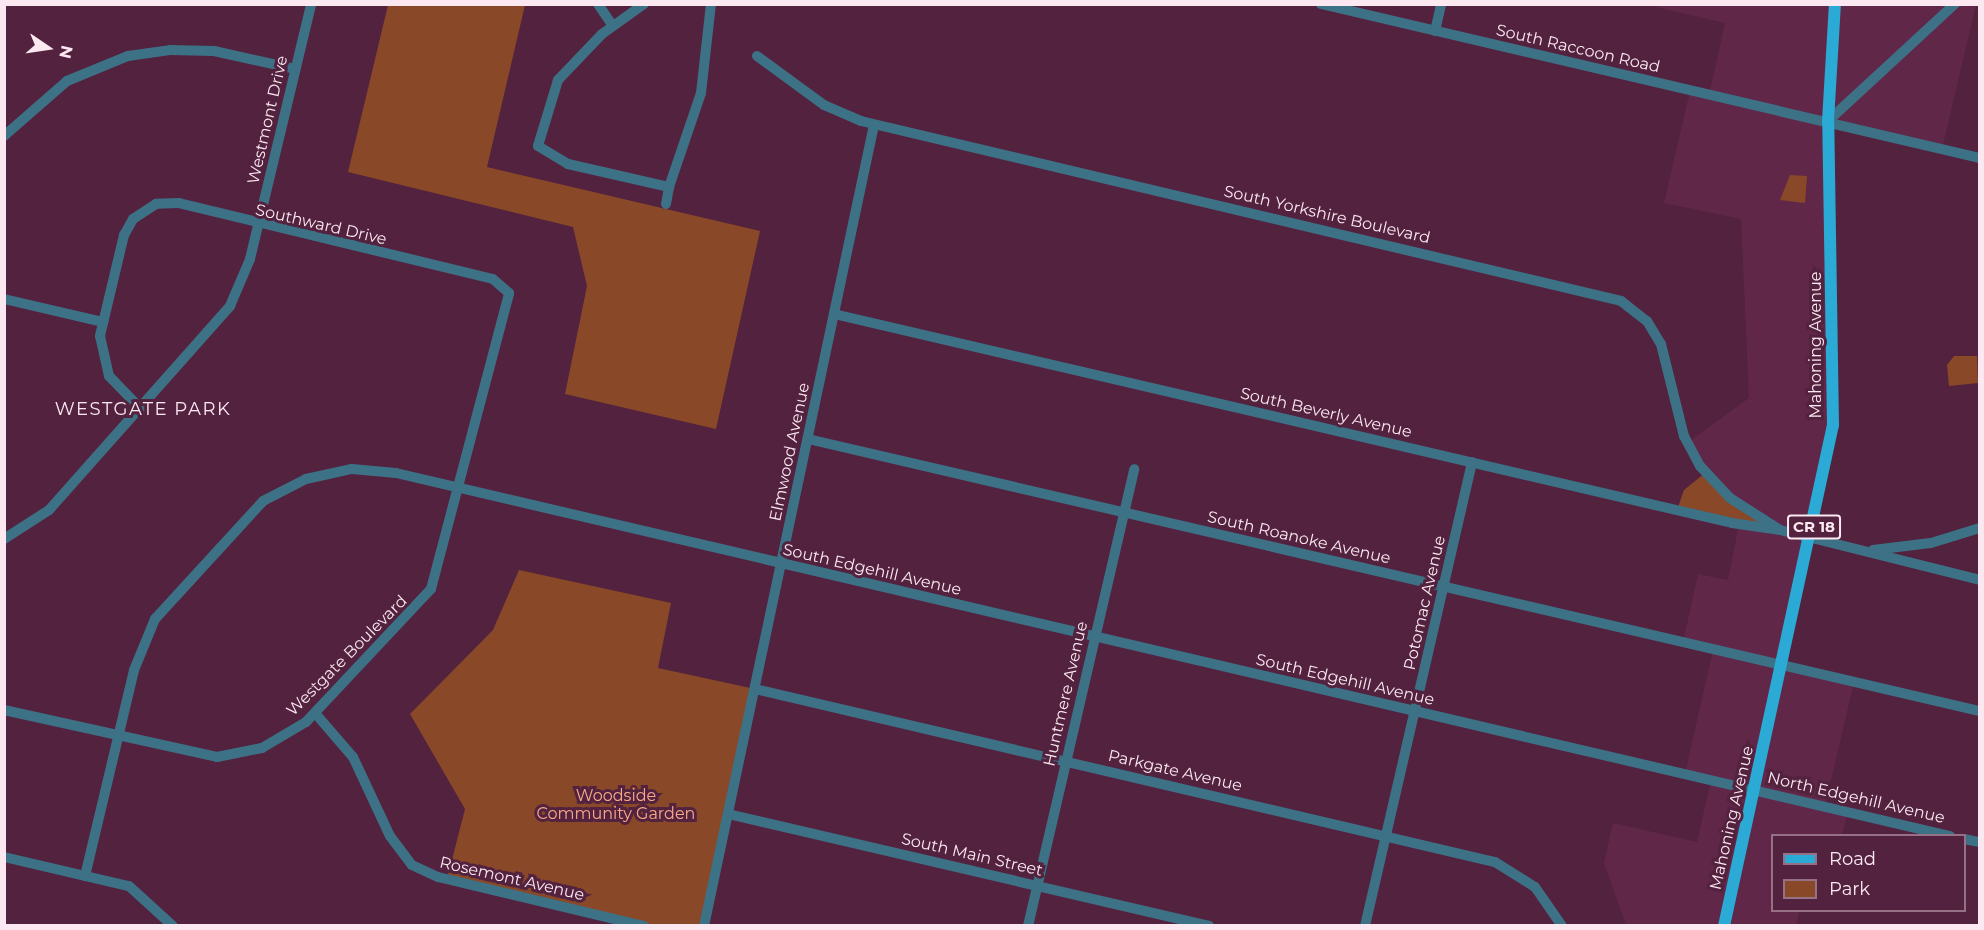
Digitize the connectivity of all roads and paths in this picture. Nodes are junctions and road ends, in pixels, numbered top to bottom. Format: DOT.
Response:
graph roads {
  1 [pos="310,4"];
  2 [pos="598,4"];
  3 [pos="644,4"];
  4 [pos="700,4"];
  5 [pos="1321,4"];
  6 [pos="1441,4"];
  7 [pos="1835,4"];
  8 [pos="1955,4"];
  9 [pos="1333,6"];
  10 [pos="711,7"];
  11 [pos="612,25"];
  12 [pos="1435,31"];
  13 [pos="757,56"];
  14 [pos="295,69"];
  15 [pos="1828,122"];
  16 [pos="874,125"];
  17 [pos="4,136"];
  18 [pos="1980,158"];
  19 [pos="669,187"];
  20 [pos="666,204"];
  21 [pos="258,226"];
  22 [pos="4,299"];
  23 [pos="834,314"];
  24 [pos="102,322"];
  25 [pos="141,409"];
  26 [pos="808,439"];
  27 [pos="1472,462"];
  28 [pos="1134,469"];
  29 [pos="460,489"];
  30 [pos="1123,512"];
  31 [pos="1980,528"];
  32 [pos="1780,530"];
  33 [pos="1812,537"];
  34 [pos="4,539"];
  35 [pos="1870,551"];
  36 [pos="782,564"];
  37 [pos="1980,580"];
  38 [pos="1444,587"];
  39 [pos="1095,637"];
  40 [pos="1783,666"];
  41 [pos="755,689"];
  42 [pos="4,710"];
  43 [pos="1415,711"];
  44 [pos="1980,711"];
  45 [pos="315,713"];
  46 [pos="118,736"];
  47 [pos="1066,761"];
  48 [pos="1755,790"];
  49 [pos="728,814"];
  50 [pos="1942,834"];
  51 [pos="1386,835"];
  52 [pos="4,857"];
  53 [pos="85,876"];
  54 [pos="1037,886"];
  55 [pos="173,926"];
  56 [pos="644,926"];
  57 [pos="704,926"];
  58 [pos="1028,926"];
  59 [pos="1209,926"];
  60 [pos="1365,926"];
  61 [pos="1562,926"];
  62 [pos="1724,926"];
  1 -- 14 [label="street, Westmont Drive"];
  2 -- 11 [label="street"];
  3 -- 11 [label="street"];
  4 -- 10 [label="street"];
  5 -- 9 [label="street, South Raccoon Road"];
  6 -- 12 [label="street"];
  7 -- 15 [label="main road, Mahoning Avenue / CR 18"];
  8 -- 15 [label="street"];
  9 -- 12 [label="street, South Raccoon Road"];
  10 -- 19 [label="street"];
  11 -- 19 [label="street"];
  12 -- 15 [label="street, South Raccoon Road"];
  13 -- 16 [label="street, South Yorkshire Boulevard"];
  14 -- 17 [label="street"];
  14 -- 21 [label="street, Westmont Drive"];
  15 -- 18 [label="street, South Raccoon Road"];
  15 -- 33 [label="main road, Mahoning Avenue / CR 18"];
  16 -- 23 [label="street, Elmwood Avenue"];
  16 -- 32 [label="street, South Yorkshire Boulevard"];
  19 -- 20 [label="street"];
  21 -- 24 [label="street, Southward Drive"];
  21 -- 25 [label="street, Westmont Drive"];
  21 -- 29 [label="street, Southward Drive"];
  22 -- 24 [label="street"];
  23 -- 26 [label="street, Elmwood Avenue"];
  23 -- 27 [label="street, South Beverly Avenue"];
  24 -- 25 [label="street, Southward Drive"];
  25 -- 34 [label="street, Westmont Drive"];
  26 -- 30 [label="street, South Roanoke Avenue"];
  26 -- 36 [label="street, Elmwood Avenue"];
  27 -- 32 [label="street, South Beverly Avenue"];
  27 -- 38 [label="street, Potomac Avenue"];
  28 -- 30 [label="street, Huntmere Avenue"];
  29 -- 36 [label="street, South Edgehill Avenue"];
  29 -- 45 [label="street, Westgate Boulevard"];
  29 -- 46 [label="street, South Edgehill Avenue"];
  30 -- 38 [label="street, South Roanoke Avenue"];
  30 -- 39 [label="street, Huntmere Avenue"];
  31 -- 35 [label="street"];
  32 -- 33 [label="street, South Beverly Avenue"];
  33 -- 35 [label="street, South Beverly Avenue"];
  33 -- 40 [label="main road, Mahoning Avenue / CR 18"];
  35 -- 37 [label="street, South Beverly Avenue"];
  36 -- 39 [label="street, South Edgehill Avenue"];
  36 -- 41 [label="street, Elmwood Avenue"];
  38 -- 40 [label="street, South Roanoke Avenue"];
  38 -- 43 [label="street, Potomac Avenue"];
  39 -- 43 [label="street, South Edgehill Avenue"];
  39 -- 47 [label="street, Huntmere Avenue"];
  40 -- 44 [label="street, South Roanoke Avenue"];
  40 -- 48 [label="main road, Mahoning Avenue / CR 18"];
  41 -- 47 [label="street, Parkgate Avenue"];
  41 -- 49 [label="street, Elmwood Avenue"];
  42 -- 46 [label="street, Westgate Boulevard"];
  43 -- 48 [label="street, South Edgehill Avenue"];
  43 -- 51 [label="street, Potomac Avenue"];
  45 -- 46 [label="street, Westgate Boulevard"];
  45 -- 56 [label="street, Rosemont Avenue"];
  46 -- 53 [label="street, South Edgehill Avenue"];
  47 -- 51 [label="street, Parkgate Avenue"];
  47 -- 54 [label="street, Huntmere Avenue"];
  48 -- 50 [label="street, North Edgehill Avenue"];
  48 -- 62 [label="main road, Mahoning Avenue / CR 18"];
  49 -- 54 [label="street, South Main Street"];
  49 -- 57 [label="street, Elmwood Avenue"];
  51 -- 60 [label="street, Potomac Avenue"];
  51 -- 61 [label="street, Parkgate Avenue"];
  52 -- 53 [label="street"];
  53 -- 55 [label="street"];
  54 -- 58 [label="street, Huntmere Avenue"];
  54 -- 59 [label="street, South Main Street"];
}
